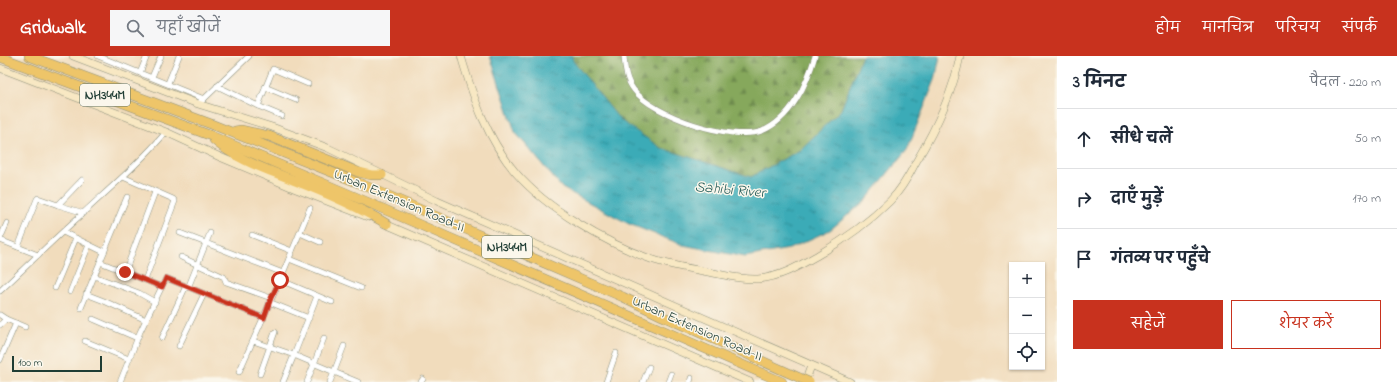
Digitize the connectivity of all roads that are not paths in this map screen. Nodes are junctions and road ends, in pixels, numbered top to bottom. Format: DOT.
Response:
graph roads {
  1 [pos="29,56"];
  2 [pos="98,56"];
  3 [pos="147,56"];
  4 [pos="162,56"];
  5 [pos="179,56"];
  6 [pos="248,56"];
  7 [pos="461,56"];
  8 [pos="624,56"];
  9 [pos="815,56"];
  10 [pos="960,56"];
  11 [pos="0,57"];
  12 [pos="77,57"];
  13 [pos="0,68"];
  14 [pos="140,73"];
  15 [pos="152,77"];
  16 [pos="168,83"];
  17 [pos="308,84"];
  18 [pos="217,86"];
  19 [pos="265,87"];
  20 [pos="204,99"];
  21 [pos="296,100"];
  22 [pos="198,104"];
  23 [pos="258,106"];
  24 [pos="282,116"];
  25 [pos="166,132"];
  26 [pos="232,132"];
  27 [pos="209,135"];
  28 [pos="382,175"];
  29 [pos="123,177"];
  30 [pos="82,180"];
  31 [pos="156,192"];
  32 [pos="126,197"];
  33 [pos="58,205"];
  34 [pos="310,208"];
  35 [pos="84,213"];
  36 [pos="7,223"];
  37 [pos="386,224"];
  38 [pos="63,232"];
  39 [pos="180,233"];
  40 [pos="210,233"];
  41 [pos="300,233"];
  42 [pos="252,235"];
  43 [pos="76,238"];
  44 [pos="0,239"];
  45 [pos="206,242"];
  46 [pos="320,242"];
  47 [pos="90,245"];
  48 [pos="18,248"];
  49 [pos="292,251"];
  50 [pos="104,252"];
  51 [pos="38,255"];
  52 [pos="181,258"];
  53 [pos="289,259"];
  54 [pos="100,262"];
  55 [pos="197,264"];
  56 [pos="125,272"];
  57 [pos="283,272"];
  58 [pos="94,276"];
  59 [pos="145,280"];
  60 [pos="280,280"];
  61 [pos="162,287"];
  62 [pos="187,287"];
  63 [pos="55,288"];
  64 [pos="361,288"];
  65 [pos="0,291"];
  66 [pos="70,292"];
  67 [pos="86,294"];
  68 [pos="204,294"];
  69 [pos="317,296"];
  70 [pos="270,300"];
  71 [pos="155,302"];
  72 [pos="332,302"];
  73 [pos="81,308"];
  74 [pos="0,315"];
  75 [pos="6,318"];
  76 [pos="264,318"];
  77 [pos="309,318"];
  78 [pos="93,320"];
  79 [pos="146,320"];
  80 [pos="16,323"];
  81 [pos="0,325"];
  82 [pos="25,327"];
  83 [pos="275,332"];
  84 [pos="137,338"];
  85 [pos="162,338"];
  86 [pos="324,338"];
  87 [pos="86,341"];
  88 [pos="253,341"];
  89 [pos="179,346"];
  90 [pos="344,346"];
  91 [pos="269,347"];
  92 [pos="616,353"];
  93 [pos="294,355"];
  94 [pos="129,359"];
  95 [pos="0,360"];
  96 [pos="314,363"];
  97 [pos="812,366"];
  98 [pos="649,367"];
  99 [pos="239,372"];
  100 [pos="334,372"];
  101 [pos="260,374"];
  102 [pos="671,374"];
  103 [pos="802,380"];
  104 [pos="120,382"];
  105 [pos="283,382"];
  106 [pos="307,382"];
  107 [pos="330,382"];
  108 [pos="358,382"];
  109 [pos="606,382"];
  110 [pos="643,382"];
  111 [pos="668,382"];
  112 [pos="750,382"];
  113 [pos="782,382"];
  114 [pos="809,382"];
  115 [pos="850,382"];
  1 -- 26 [label="highway, Urban Extension Road-II / NH344M"];
  2 -- 14 [label="street"];
  3 -- 14 [label="street"];
  4 -- 15 [label="street"];
  5 -- 16 [label="street"];
  6 -- 18 [label="street"];
  7 -- 10 [label="street"];
  8 -- 9 [label="street"];
  11 -- 27 [label="highway, Urban Extension Road-II / NH344M"];
  12 -- 22 [label="street"];
  13 -- 25 [label="street"];
  14 -- 15 [label="street"];
  15 -- 16 [label="street"];
  16 -- 20 [label="street"];
  17 -- 19 [label="street"];
  18 -- 20 [label="street"];
  18 -- 23 [label="street"];
  19 -- 21 [label="street"];
  19 -- 23 [label="street"];
  20 -- 22 [label="street"];
  22 -- 28 [label="street"];
  23 -- 24 [label="street"];
  25 -- 29 [label="street"];
  25 -- 37 [label="street"];
  26 -- 28 [label="highway"];
  26 -- 103 [label="highway, Urban Extension Road-II / NH344M"];
  27 -- 37 [label="highway"];
  27 -- 113 [label="highway, Urban Extension Road-II / NH344M"];
  28 -- 97 [label="street"];
  29 -- 31 [label="street"];
  29 -- 35 [label="street"];
  30 -- 33 [label="street"];
  31 -- 56 [label="street"];
  31 -- 59 [label="street"];
  32 -- 50 [label="street"];
  33 -- 35 [label="street"];
  33 -- 48 [label="street"];
  34 -- 41 [label="street"];
  35 -- 38 [label="street"];
  36 -- 44 [label="street"];
  37 -- 112 [label="street"];
  38 -- 43 [label="street"];
  38 -- 51 [label="street"];
  39 -- 45 [label="street"];
  40 -- 45 [label="street"];
  41 -- 46 [label="street"];
  41 -- 49 [label="street"];
  42 -- 49 [label="street"];
  43 -- 47 [label="street"];
  43 -- 63 [label="street"];
  44 -- 48 [label="street"];
  45 -- 55 [label="street"];
  45 -- 57 [label="street"];
  47 -- 50 [label="street"];
  47 -- 66 [label="street"];
  48 -- 51 [label="street"];
  49 -- 53 [label="street"];
  50 -- 54 [label="street"];
  51 -- 65 [label="street"];
  52 -- 55 [label="street"];
  53 -- 57 [label="street"];
  53 -- 64 [label="street"];
  54 -- 56 [label="street"];
  54 -- 58 [label="street"];
  55 -- 62 [label="street"];
  55 -- 70 [label="street"];
  56 -- 59 [label="street"];
  57 -- 60 [label="street"];
  58 -- 67 [label="street"];
  58 -- 71 [label="street"];
  59 -- 61 [label="street"];
  60 -- 69 [label="street"];
  60 -- 70 [label="street"];
  61 -- 62 [label="street"];
  61 -- 71 [label="street"];
  62 -- 68 [label="street"];
  62 -- 85 [label="street"];
  67 -- 73 [label="street"];
  67 -- 79 [label="street"];
  68 -- 76 [label="street"];
  68 -- 89 [label="street"];
  69 -- 72 [label="street"];
  69 -- 77 [label="street"];
  70 -- 76 [label="street"];
  70 -- 77 [label="street"];
  71 -- 79 [label="street"];
  74 -- 75 [label="street"];
  75 -- 80 [label="street"];
  75 -- 81 [label="street"];
  76 -- 88 [label="street"];
  77 -- 93 [label="street"];
  78 -- 84 [label="street"];
  79 -- 84 [label="street"];
  80 -- 82 [label="street"];
  80 -- 95 [label="street"];
  83 -- 91 [label="street"];
  84 -- 94 [label="street"];
  86 -- 96 [label="street"];
  87 -- 94 [label="street"];
  88 -- 91 [label="street"];
  88 -- 99 [label="street"];
  90 -- 100 [label="street"];
  91 -- 93 [label="street"];
  91 -- 101 [label="street"];
  92 -- 109 [label="street"];
  93 -- 96 [label="street"];
  93 -- 105 [label="street"];
  94 -- 104 [label="street"];
  96 -- 100 [label="street"];
  96 -- 106 [label="street"];
  97 -- 103 [label="street"];
  97 -- 115 [label="street"];
  98 -- 110 [label="street"];
  100 -- 107 [label="street"];
  100 -- 108 [label="street"];
  102 -- 111 [label="street"];
  103 -- 114 [label="highway, Urban Extension Road-II / NH344M, bridge"];
}
